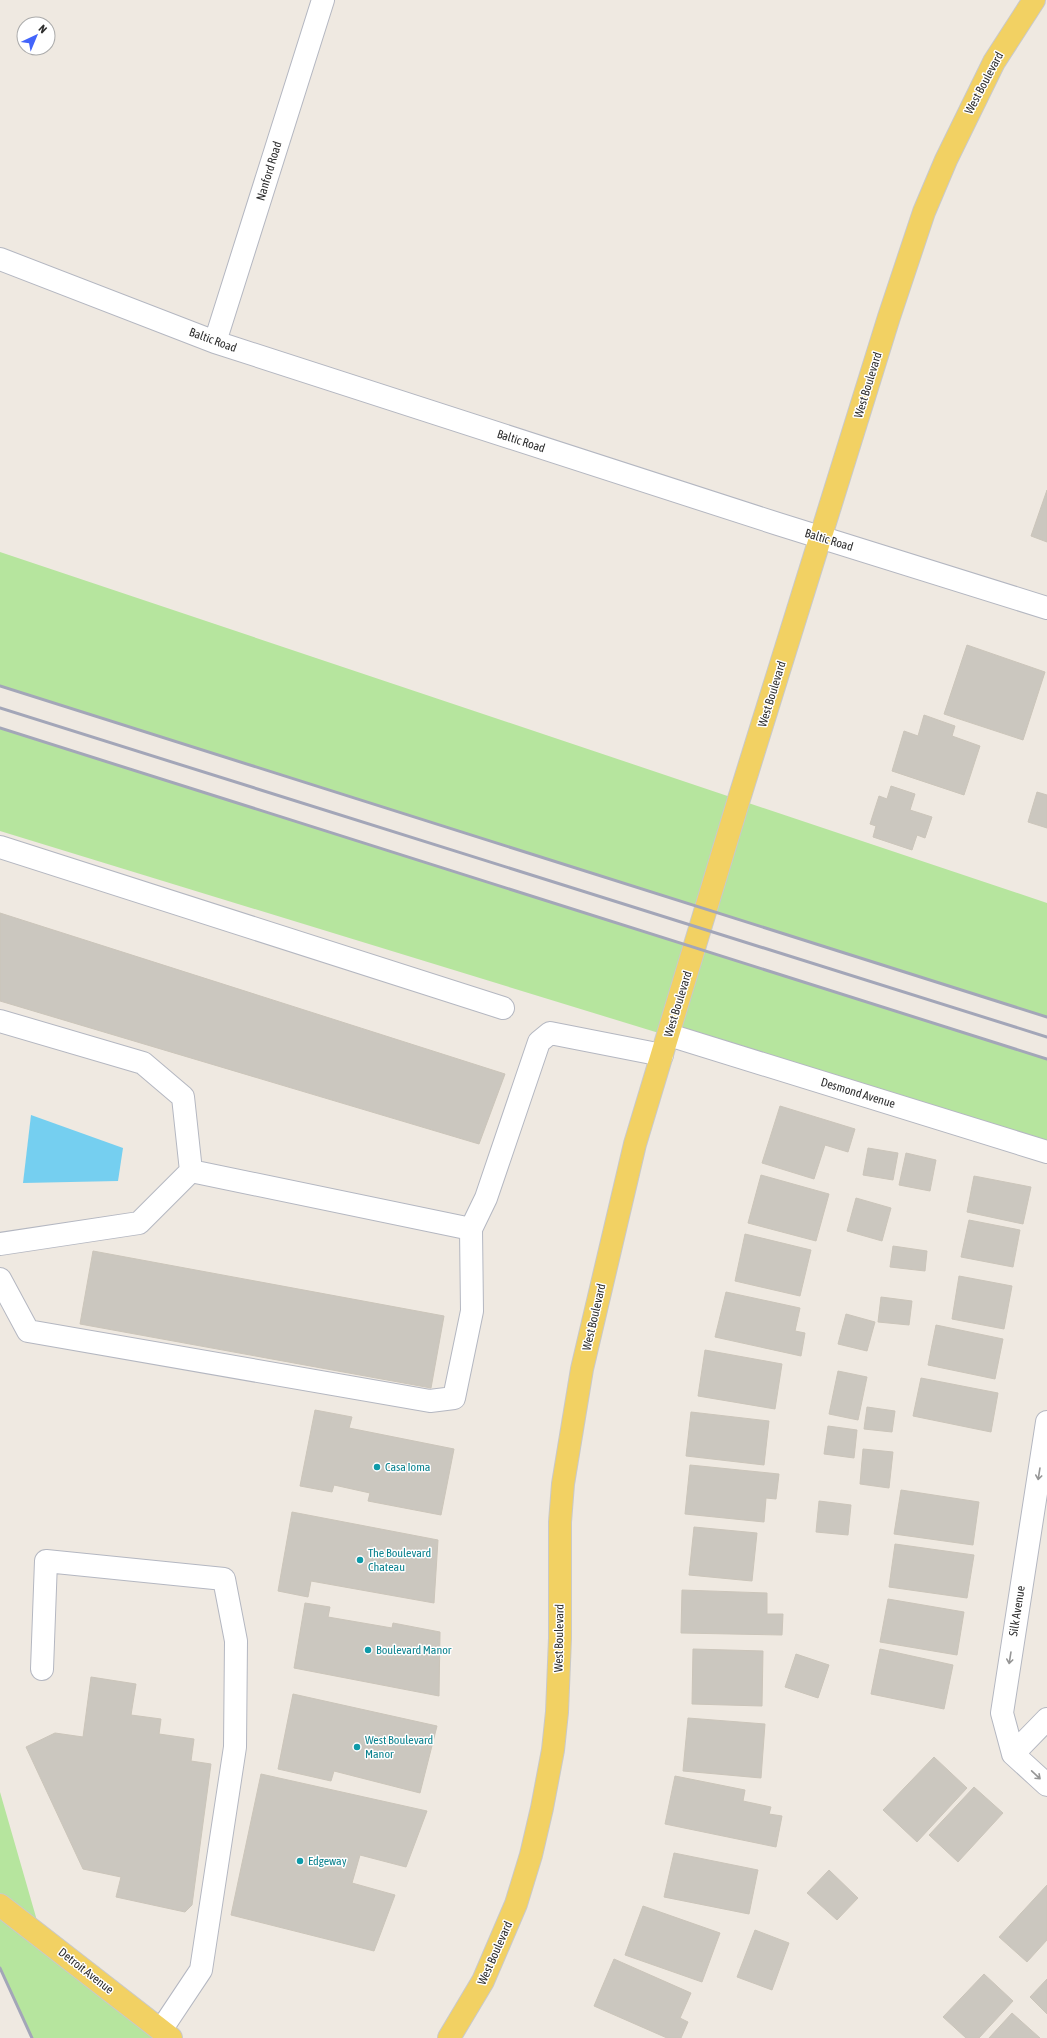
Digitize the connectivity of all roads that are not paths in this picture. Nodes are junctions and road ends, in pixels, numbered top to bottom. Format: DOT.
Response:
graph roads {
  1 [pos="322,0"];
  2 [pos="1034,0"];
  3 [pos="0,258"];
  4 [pos="215,342"];
  5 [pos="821,538"];
  6 [pos="1047,608"];
  7 [pos="0,848"];
  8 [pos="503,1008"];
  9 [pos="0,1021"];
  10 [pos="669,1035"];
  11 [pos="662,1055"];
  12 [pos="1047,1152"];
  13 [pos="191,1170"];
  14 [pos="471,1229"];
  15 [pos="0,1244"];
  16 [pos="0,1279"];
  17 [pos="1047,1422"];
  18 [pos="42,1668"];
  19 [pos="1047,1719"];
  20 [pos="1013,1754"];
  21 [pos="1047,1785"];
  22 [pos="0,1905"];
  23 [pos="166,2034"];
  24 [pos="449,2038"];
  1 -- 4 [label="street, Nanford Road"];
  2 -- 5 [label="main road, West Boulevard"];
  3 -- 4 [label="street, Baltic Road"];
  4 -- 5 [label="street, Baltic Road"];
  5 -- 6 [label="street, Baltic Road"];
  5 -- 10 [label="main road, West Boulevard"];
  7 -- 8 [label="street"];
  9 -- 13 [label="street"];
  10 -- 11 [label="main road, West Boulevard"];
  10 -- 12 [label="street, Desmond Avenue"];
  11 -- 14 [label="street"];
  11 -- 24 [label="main road, West Boulevard"];
  13 -- 14 [label="street"];
  13 -- 15 [label="street"];
  14 -- 16 [label="street"];
  17 -- 20 [label="street, Silk Avenue, one-way"];
  18 -- 23 [label="street"];
  19 -- 20 [label="street"];
  20 -- 21 [label="street, one-way"];
  22 -- 23 [label="main road, Detroit Avenue"];
}
